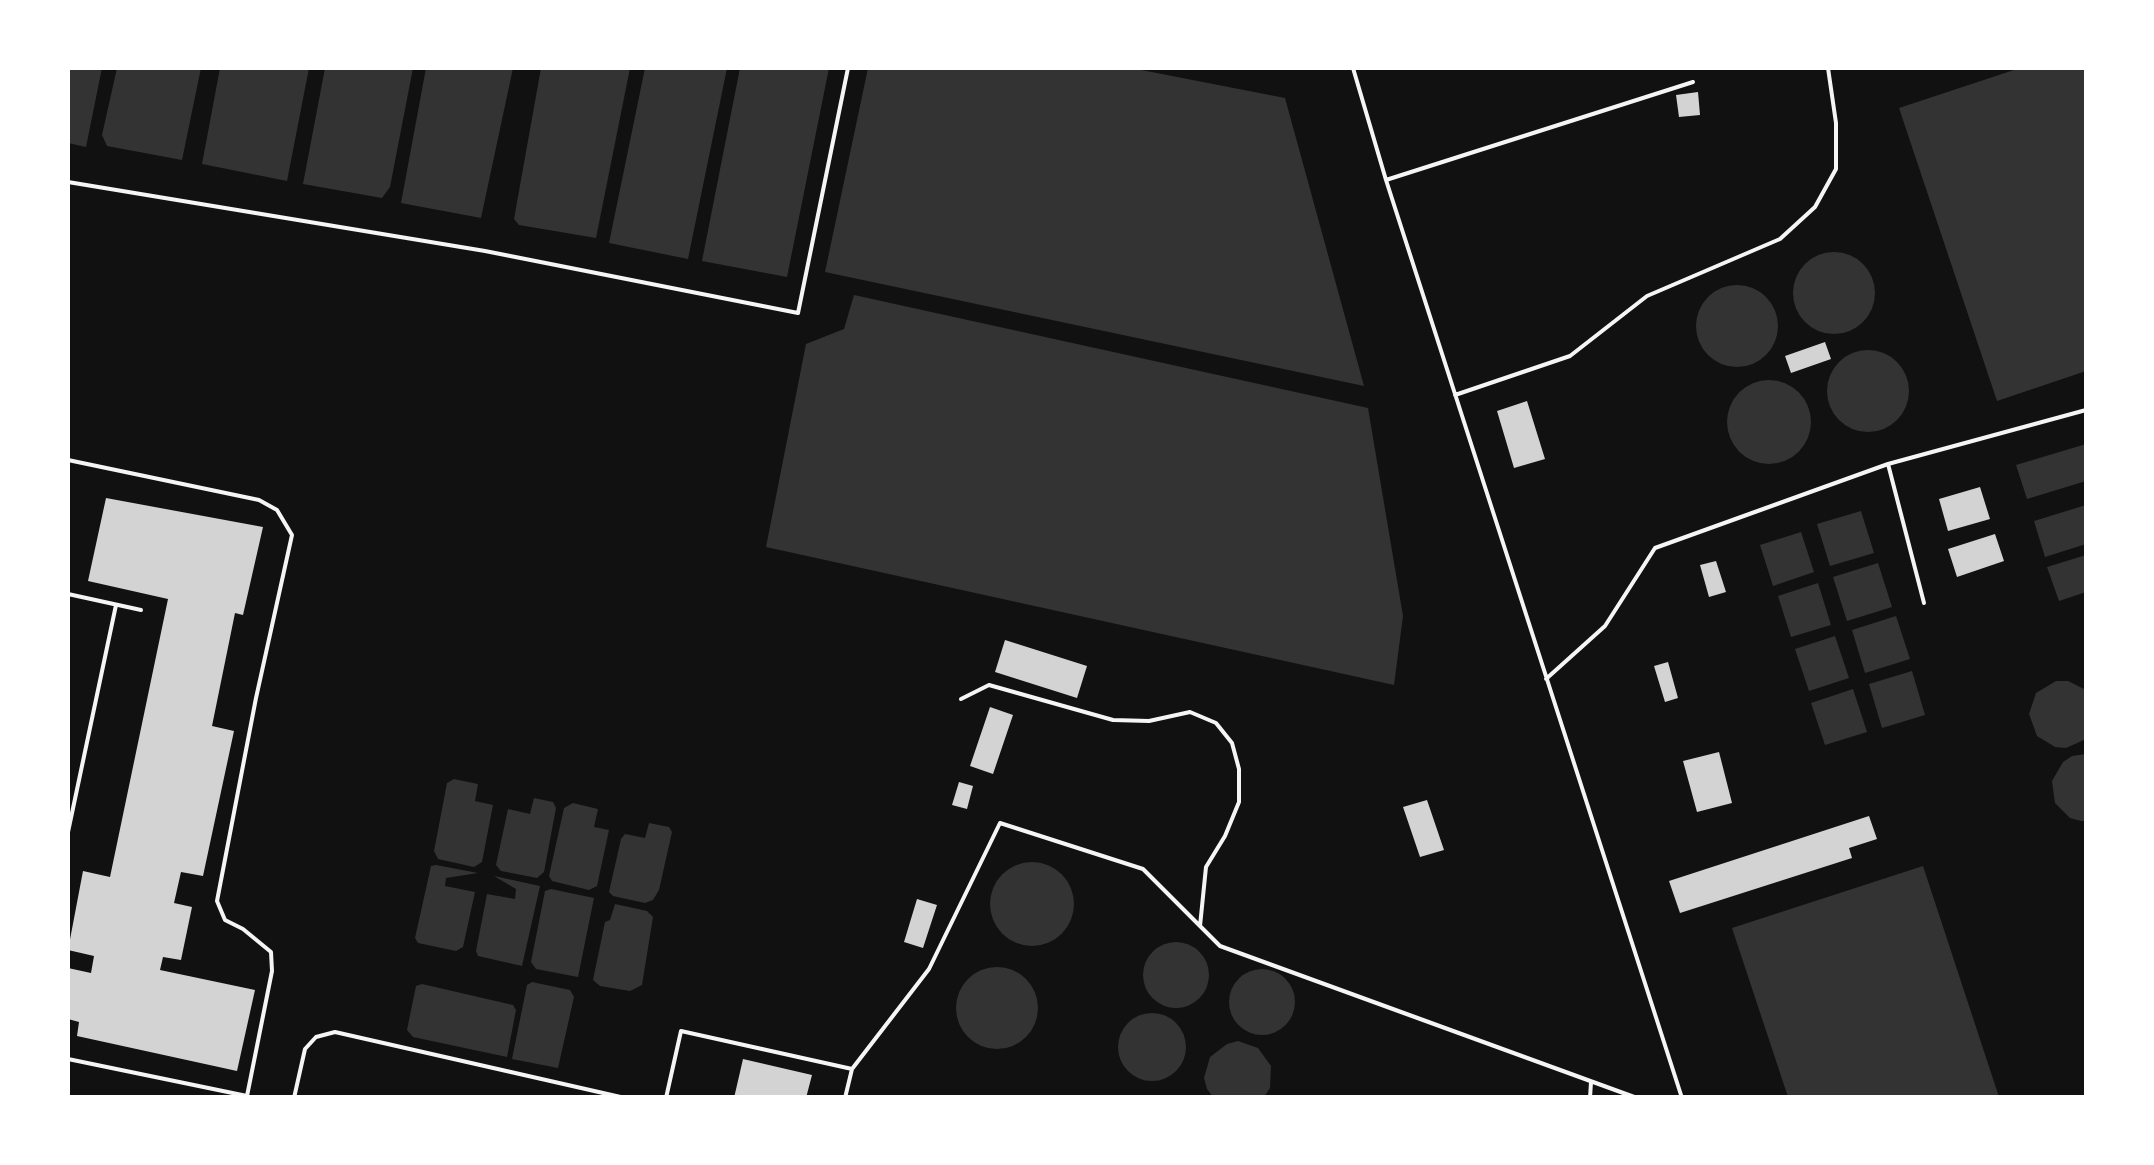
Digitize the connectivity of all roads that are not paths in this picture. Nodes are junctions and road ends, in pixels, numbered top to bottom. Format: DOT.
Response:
graph roads {
  1 [pos="848,68"];
  2 [pos="1354,68"];
  3 [pos="1828,68"];
  4 [pos="1692,82"];
  5 [pos="1386,180"];
  6 [pos="68,182"];
  7 [pos="1455,395"];
  8 [pos="2086,410"];
  9 [pos="68,460"];
  10 [pos="1888,464"];
  11 [pos="68,594"];
  12 [pos="1924,604"];
  13 [pos="116,605"];
  14 [pos="141,610"];
  15 [pos="1546,680"];
  16 [pos="961,698"];
  17 [pos="68,832"];
  18 [pos="1200,926"];
  19 [pos="68,1059"];
  20 [pos="852,1068"];
  21 [pos="1591,1081"];
  22 [pos="294,1098"];
  23 [pos="626,1098"];
  24 [pos="666,1098"];
  25 [pos="845,1098"];
  26 [pos="1590,1098"];
  27 [pos="1637,1098"];
  28 [pos="1682,1098"];
  1 -- 6 [label="lane"];
  2 -- 5 [label="lane"];
  3 -- 7 [label="lane"];
  4 -- 5 [label="lane"];
  5 -- 7 [label="lane"];
  7 -- 15 [label="lane"];
  8 -- 10 [label="lane"];
  9 -- 19 [label="lane"];
  10 -- 12 [label="lane"];
  10 -- 15 [label="lane"];
  11 -- 13 [label="lane"];
  13 -- 14 [label="lane"];
  13 -- 17 [label="lane"];
  15 -- 28 [label="lane"];
  16 -- 18 [label="lane"];
  18 -- 20 [label="lane"];
  18 -- 21 [label="lane"];
  20 -- 24 [label="lane"];
  20 -- 25 [label="lane"];
  21 -- 26 [label="lane"];
  21 -- 27 [label="lane"];
  22 -- 23 [label="lane"];
}
